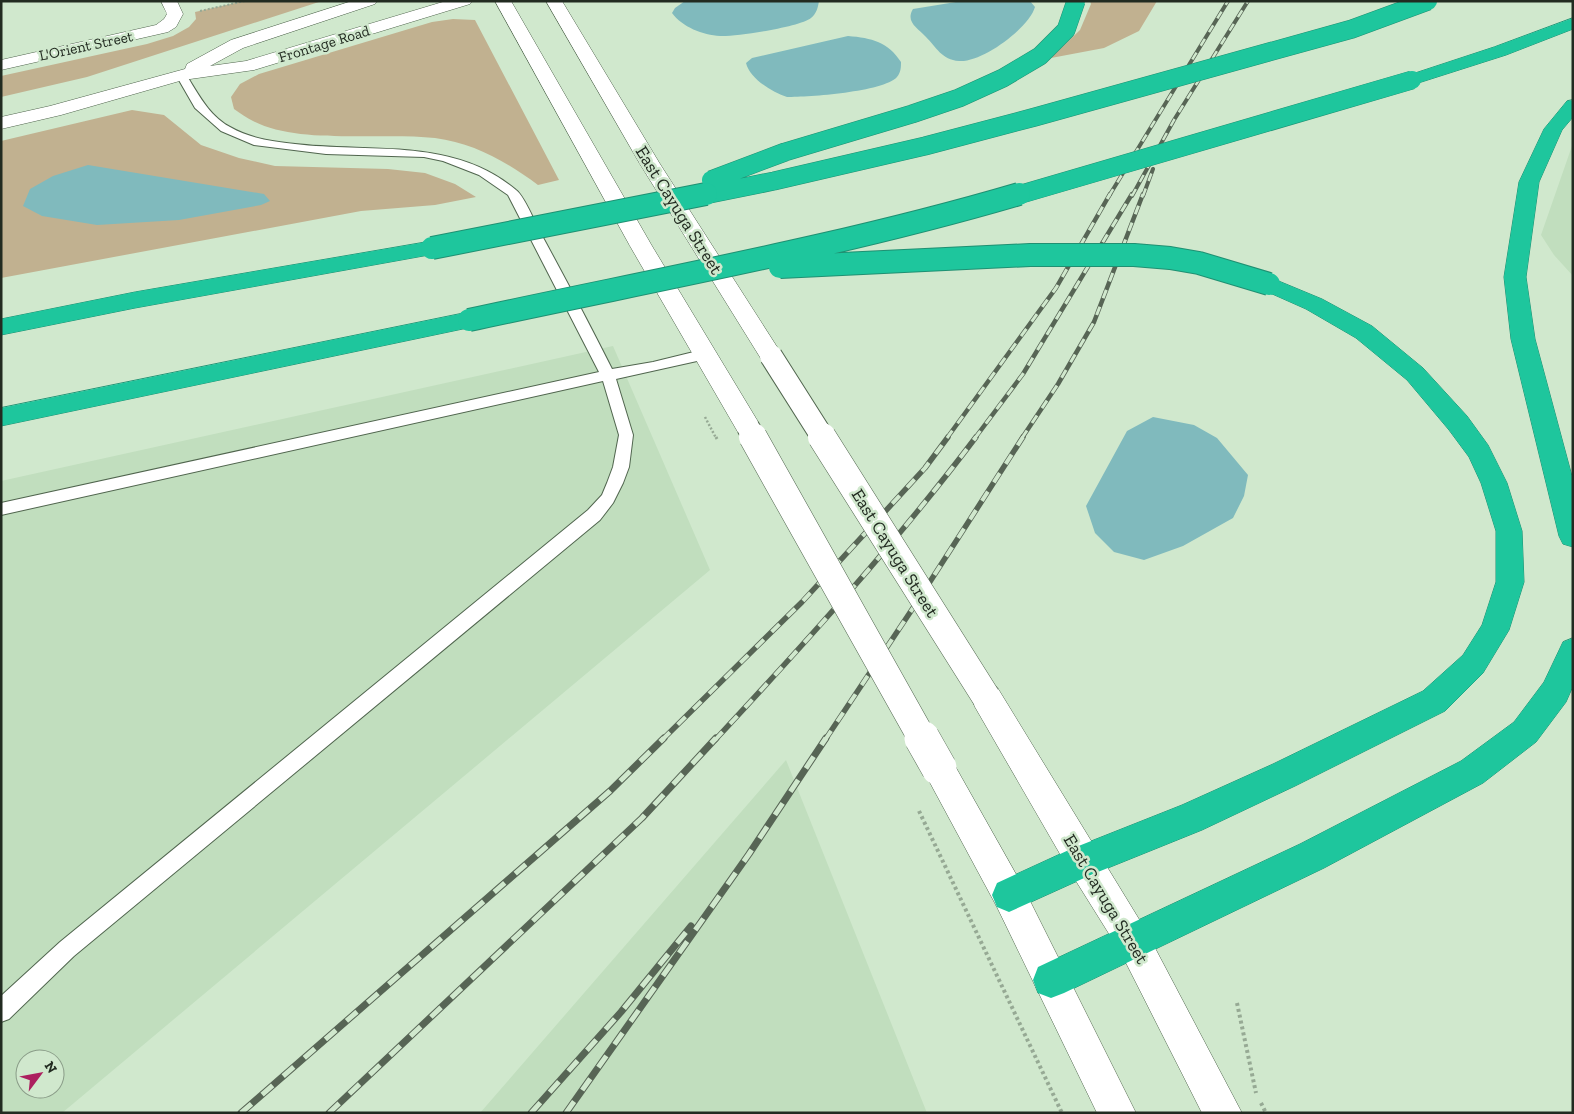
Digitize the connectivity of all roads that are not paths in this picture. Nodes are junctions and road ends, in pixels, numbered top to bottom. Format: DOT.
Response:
graph roads {
  1 [pos="169,1"];
  2 [pos="369,1"];
  3 [pos="464,1"];
  4 [pos="503,1"];
  5 [pos="554,1"];
  6 [pos="1076,1"];
  7 [pos="1428,1"];
  8 [pos="1573,23"];
  9 [pos="1,65"];
  10 [pos="181,75"];
  11 [pos="1573,105"];
  12 [pos="1,123"];
  13 [pos="640,207"];
  14 [pos="693,272"];
  15 [pos="1,327"];
  16 [pos="706,354"];
  17 [pos="608,375"];
  18 [pos="1,417"];
  19 [pos="1,509"];
  20 [pos="1573,536"];
  21 [pos="1573,651"];
  22 [pos="1083,861"];
  23 [pos="1009,895"];
  24 [pos="1133,941"];
  25 [pos="1051,980"];
  26 [pos="1,1011"];
  27 [pos="1117,1113"];
  28 [pos="1223,1113"];
  1 -- 9 [label="main road, L'Orient Street"];
  2 -- 10 [label="main road, Frontage Road"];
  3 -- 10 [label="main road, Frontage Road"];
  4 -- 16 [label="main road"];
  5 -- 22 [label="main road, East Cayuga Street, bridge"];
  6 -- 13 [label="highway, bridge"];
  7 -- 13 [label="highway, bridge"];
  8 -- 14 [label="highway, bridge"];
  10 -- 12 [label="main road, Frontage Road"];
  10 -- 17 [label="lane"];
  11 -- 20 [label="highway"];
  13 -- 15 [label="highway, bridge"];
  14 -- 18 [label="highway, bridge"];
  14 -- 22 [label="highway, bridge"];
  16 -- 17 [label="lane"];
  16 -- 23 [label="main road, bridge"];
  17 -- 19 [label="lane"];
  17 -- 26 [label="lane"];
  21 -- 24 [label="highway"];
  22 -- 23 [label="highway"];
  22 -- 24 [label="main road, East Cayuga Street"];
  23 -- 25 [label="main road"];
  24 -- 25 [label="highway"];
  24 -- 28 [label="main road, East Cayuga Street"];
  25 -- 27 [label="main road"];
}
